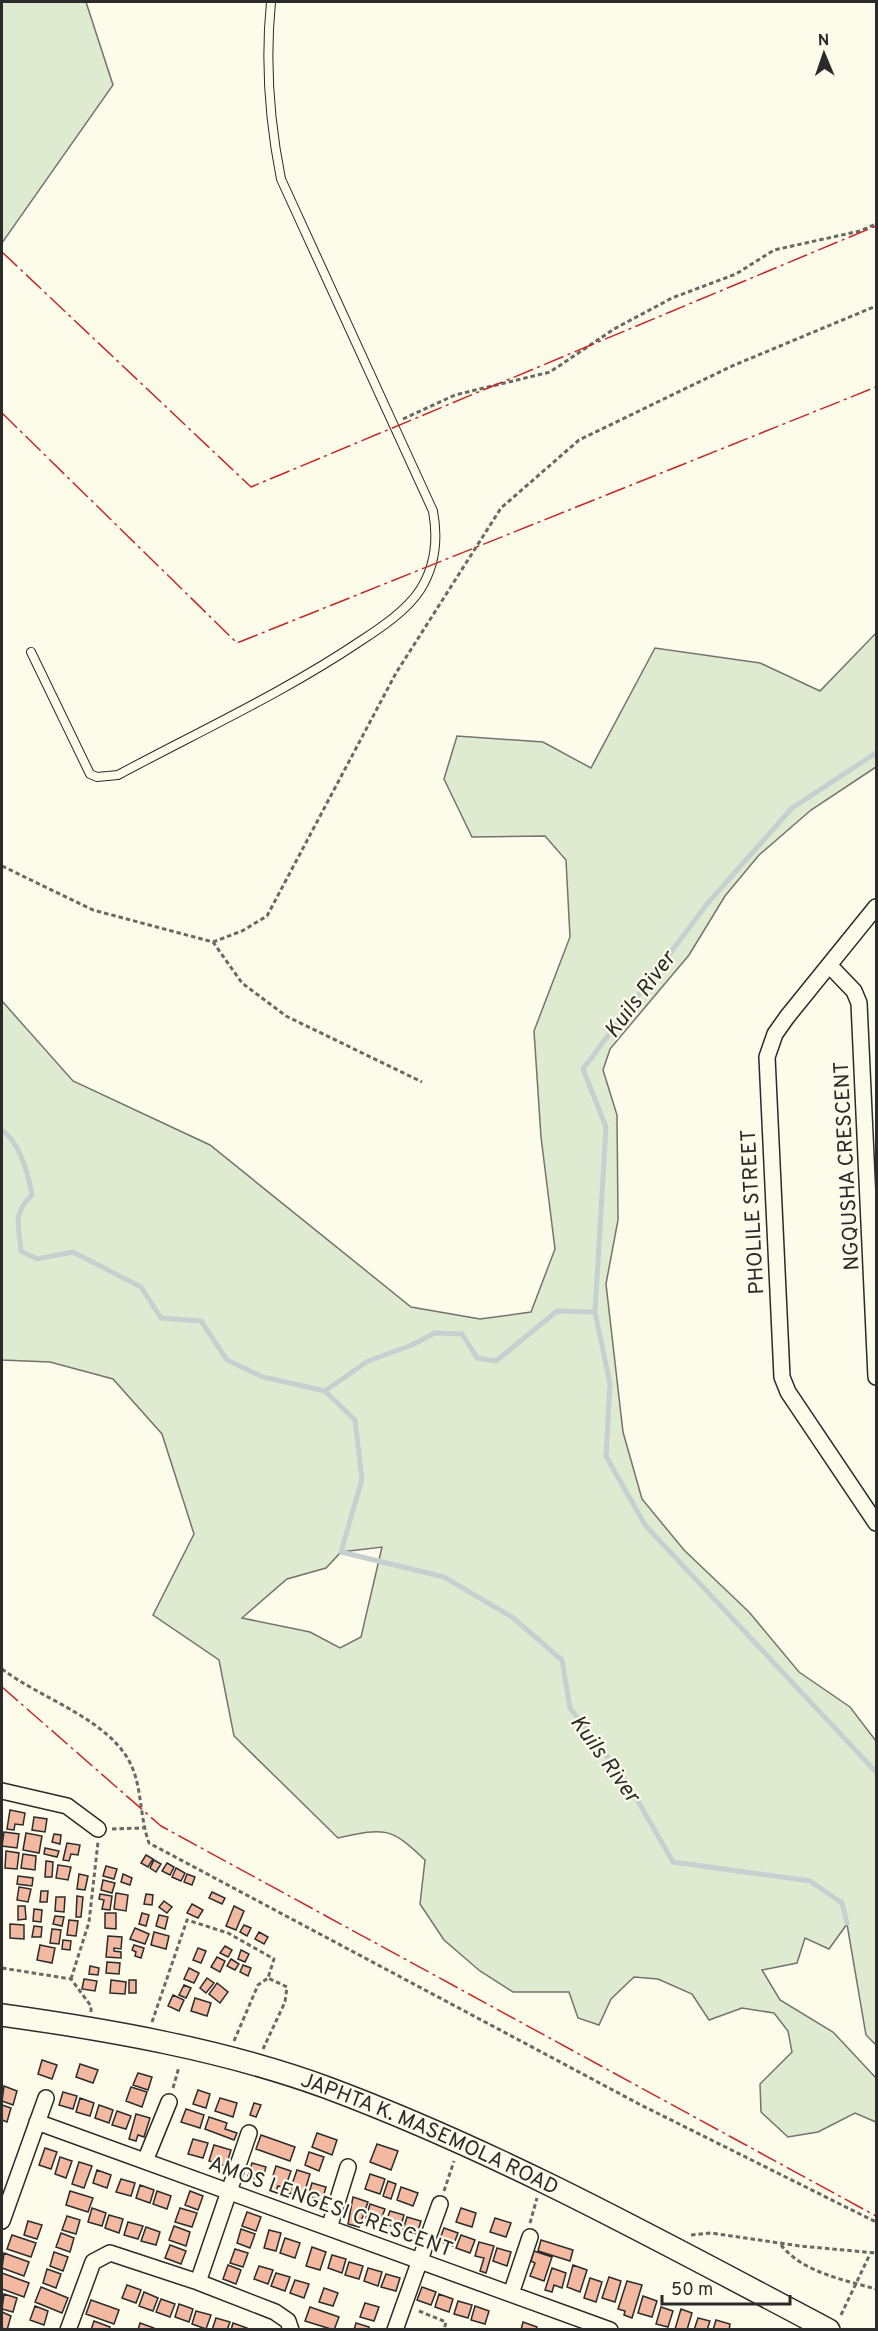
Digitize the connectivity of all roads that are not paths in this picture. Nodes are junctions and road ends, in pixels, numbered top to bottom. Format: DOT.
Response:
graph roads {
  1 [pos="271,2"];
  2 [pos="31,652"];
  3 [pos="876,907"];
  4 [pos="829,965"];
  5 [pos="876,1377"];
  6 [pos="871,1506"];
  7 [pos="876,1523"];
  8 [pos="2,1791"];
  9 [pos="98,1829"];
  10 [pos="2,2015"];
  11 [pos="46,2098"];
  12 [pos="169,2102"];
  13 [pos="37,2122"];
  14 [pos="249,2133"];
  15 [pos="145,2161"];
  16 [pos="348,2167"];
  17 [pos="230,2192"];
  18 [pos="440,2205"];
  19 [pos="2,2221"];
  20 [pos="329,2228"];
  21 [pos="530,2237"];
  22 [pos="420,2260"];
  23 [pos="198,2282"];
  24 [pos="511,2294"];
  25 [pos="834,2325"];
  26 [pos="609,2329"];
  27 [pos="68,2330"];
  28 [pos="291,2330"];
  29 [pos="395,2330"];
  1 -- 2 [label="lane"];
  3 -- 4 [label="street, PHOLILE STREET"];
  4 -- 5 [label="street, NGQUSHA CRESCENT"];
  4 -- 6 [label="street, PHOLILE STREET"];
  6 -- 7 [label="street, PHOLILE STREET"];
  8 -- 9 [label="street"];
  10 -- 25 [label="main road, JAPHTA K. MASEMOLA ROAD"];
  11 -- 13 [label="street"];
  12 -- 15 [label="street"];
  13 -- 15 [label="street, AMOS LENGESI CRESCENT"];
  13 -- 19 [label="street"];
  14 -- 17 [label="street"];
  15 -- 17 [label="street, AMOS LENGESI CRESCENT"];
  16 -- 20 [label="street"];
  17 -- 20 [label="street, AMOS LENGESI CRESCENT"];
  17 -- 23 [label="street"];
  18 -- 22 [label="street"];
  20 -- 22 [label="street, AMOS LENGESI CRESCENT"];
  21 -- 24 [label="street"];
  22 -- 24 [label="street, AMOS LENGESI CRESCENT"];
  22 -- 29 [label="street"];
  23 -- 27 [label="street"];
  23 -- 28 [label="street"];
  24 -- 26 [label="street, AMOS LENGESI CRESCENT"];
}
